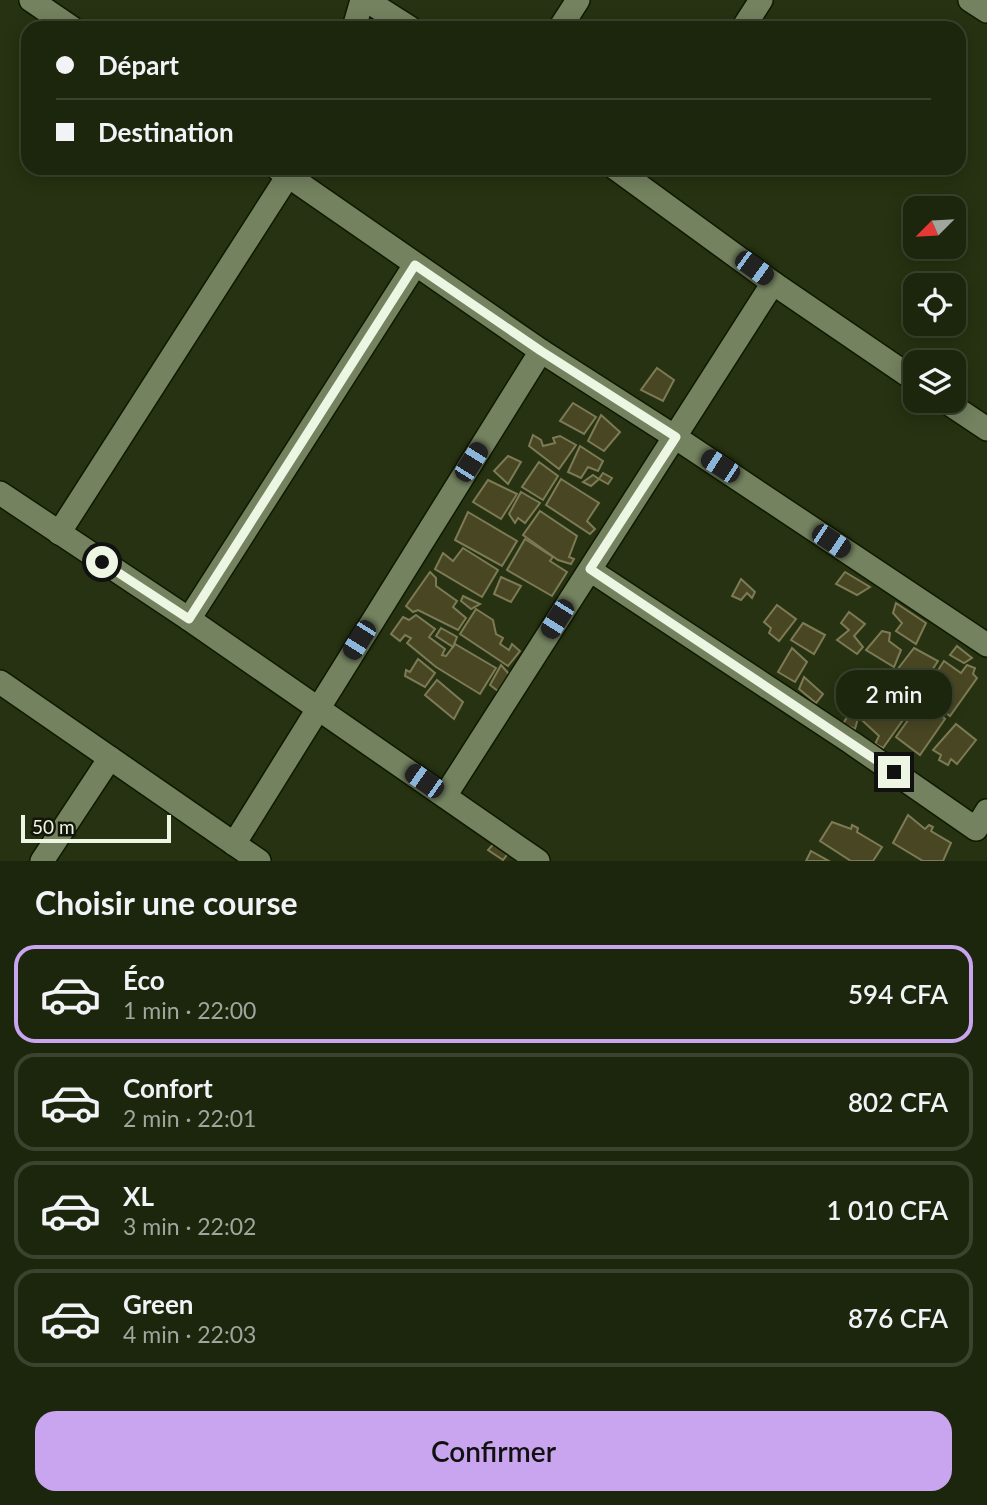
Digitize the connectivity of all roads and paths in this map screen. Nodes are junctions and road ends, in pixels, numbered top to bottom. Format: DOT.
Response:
graph roads {
  1 [pos="31,0"];
  2 [pos="364,0"];
  3 [pos="578,0"];
  4 [pos="761,0"];
  5 [pos="970,0"];
  6 [pos="987,11"];
  7 [pos="62,21"];
  8 [pos="356,21"];
  9 [pos="398,21"];
  10 [pos="564,21"];
  11 [pos="748,21"];
  12 [pos="283,175"];
  13 [pos="291,175"];
  14 [pos="642,176"];
  15 [pos="415,265"];
  16 [pos="773,282"];
  17 [pos="541,351"];
  18 [pos="903,372"];
  19 [pos="964,413"];
  20 [pos="987,429"];
  21 [pos="676,437"];
  22 [pos="0,493"];
  23 [pos="59,533"];
  24 [pos="590,569"];
  25 [pos="189,619"];
  26 [pos="987,645"];
  27 [pos="0,682"];
  28 [pos="318,707"];
  29 [pos="110,758"];
  30 [pos="445,796"];
  31 [pos="987,811"];
  32 [pos="234,844"];
  33 [pos="42,861"];
  34 [pos="259,861"];
  35 [pos="538,861"];
  1 -- 7 [label="street"];
  2 -- 8 [label="street"];
  2 -- 9 [label="street"];
  3 -- 10 [label="street"];
  4 -- 11 [label="street"];
  5 -- 6 [label="street"];
  12 -- 23 [label="street"];
  13 -- 15 [label="street"];
  14 -- 16 [label="street"];
  15 -- 17 [label="street"];
  15 -- 25 [label="street"];
  16 -- 18 [label="street"];
  16 -- 21 [label="street"];
  17 -- 21 [label="street"];
  17 -- 28 [label="street"];
  19 -- 20 [label="street"];
  21 -- 24 [label="street"];
  21 -- 26 [label="street"];
  22 -- 23 [label="street"];
  23 -- 25 [label="street"];
  24 -- 30 [label="street"];
  24 -- 31 [label="street"];
  25 -- 28 [label="street"];
  27 -- 29 [label="street"];
  28 -- 30 [label="street"];
  28 -- 32 [label="street"];
  29 -- 32 [label="street"];
  29 -- 33 [label="street"];
  30 -- 35 [label="street"];
  32 -- 34 [label="street"];
}
